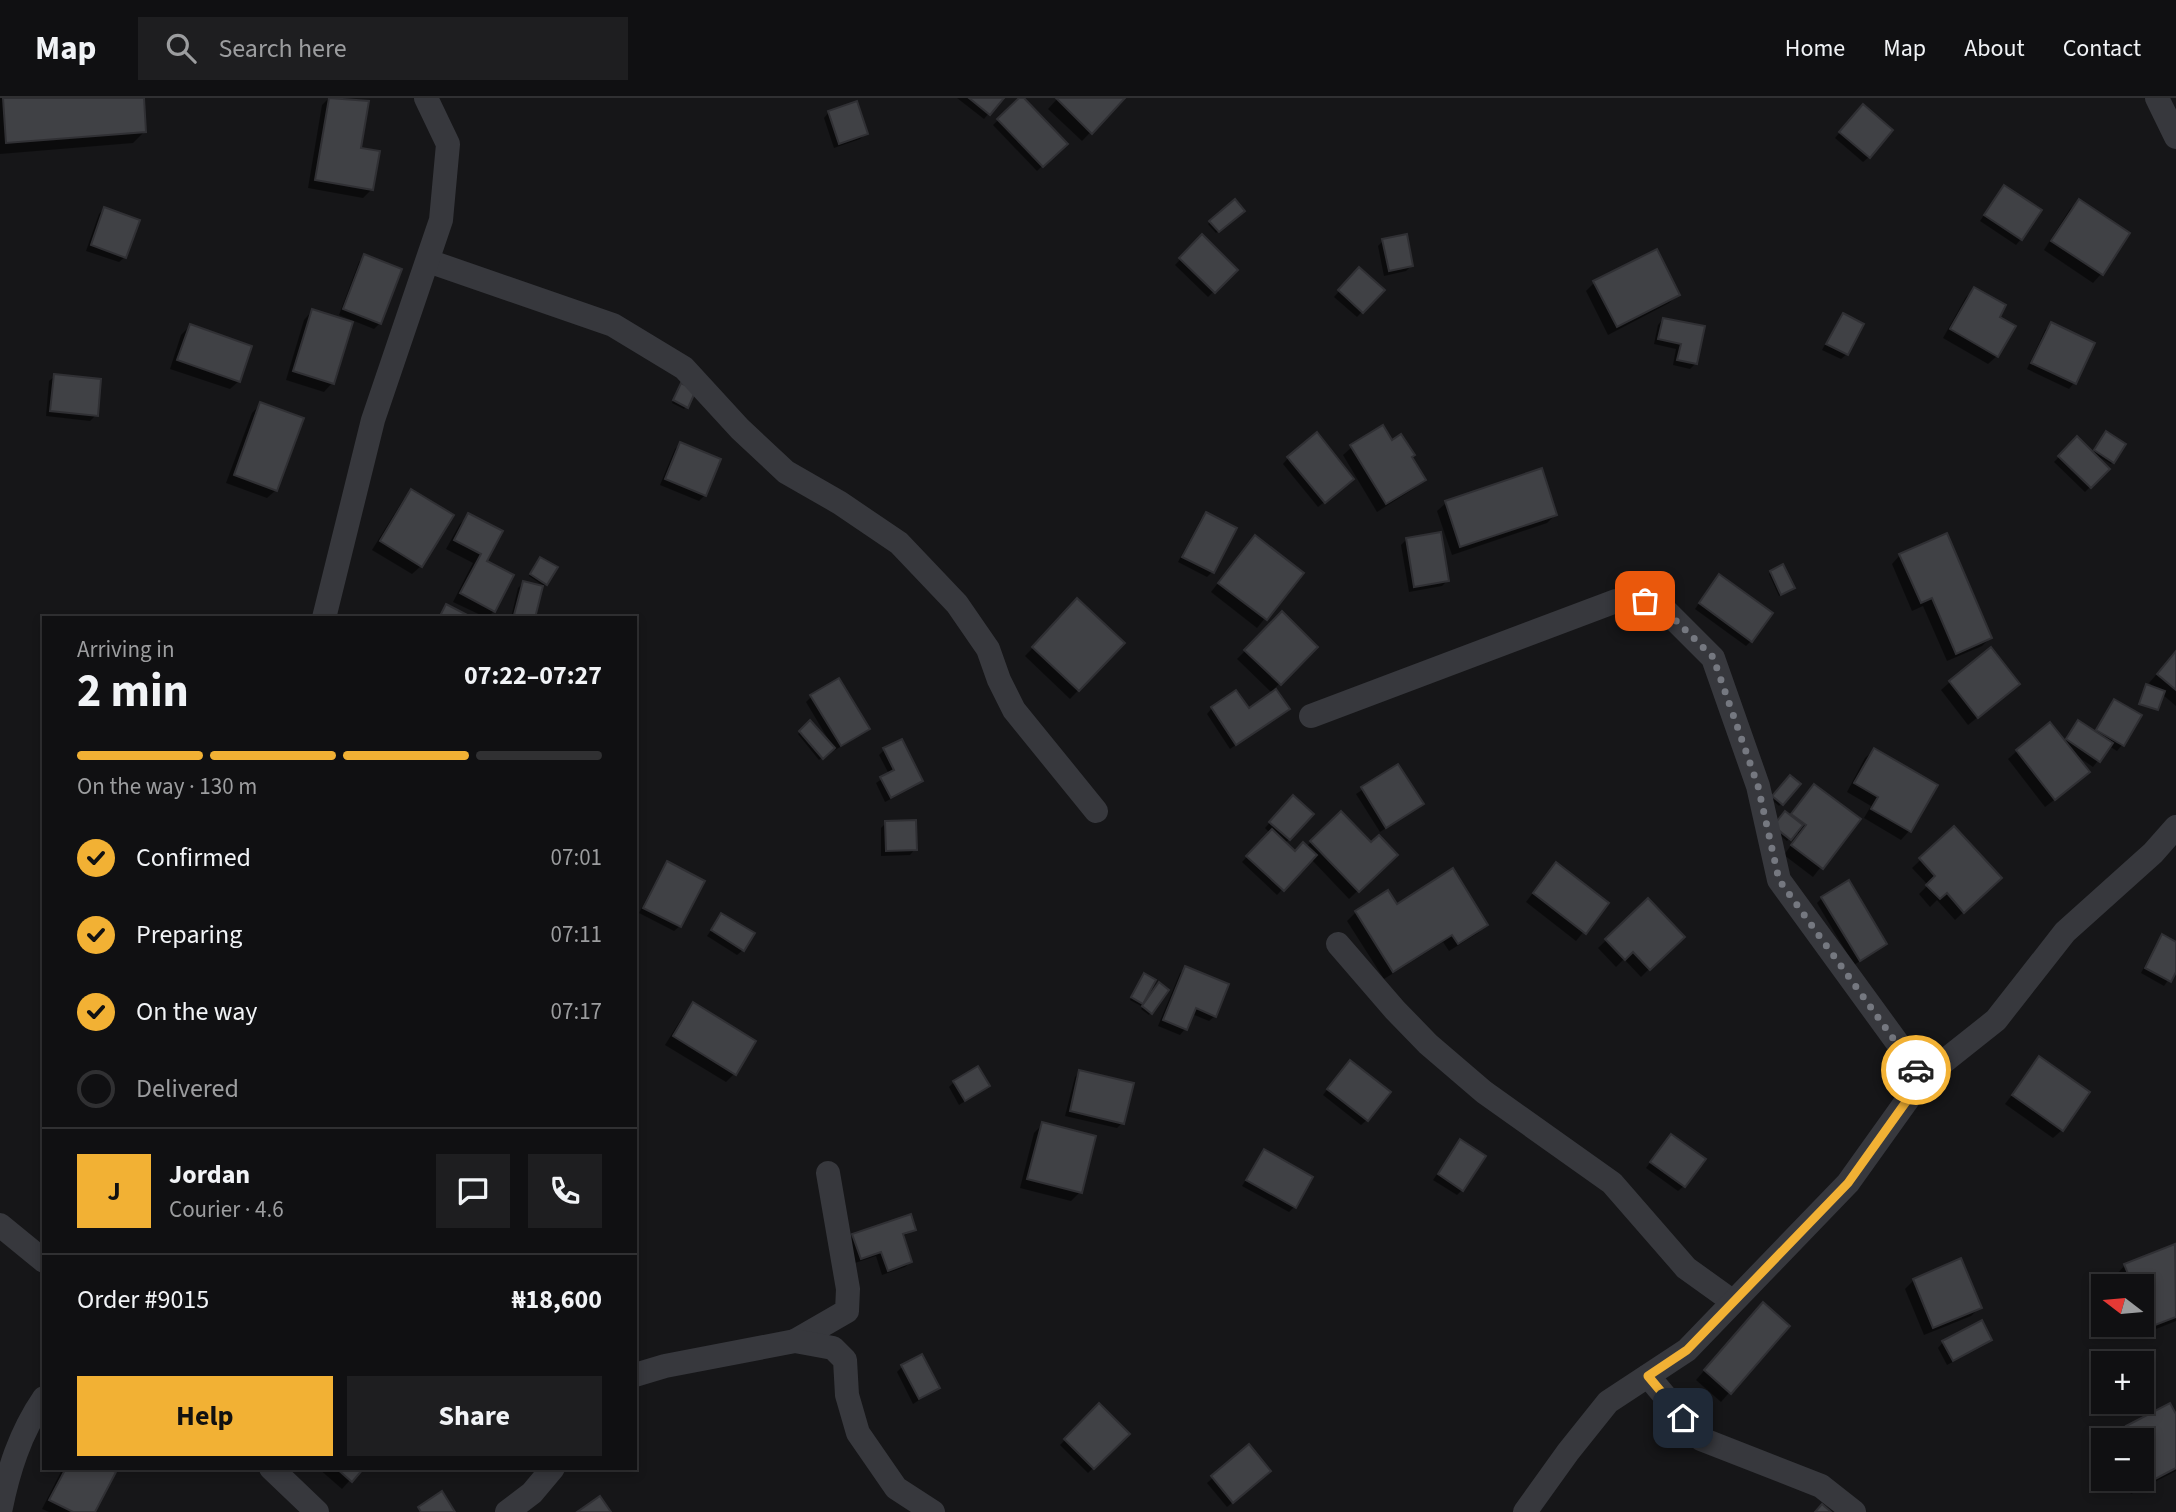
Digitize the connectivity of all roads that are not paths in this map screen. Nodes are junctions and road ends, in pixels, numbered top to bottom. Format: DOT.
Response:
graph roads {
  1 [pos="426,98"];
  2 [pos="2157,98"];
  3 [pos="2176,137"];
  4 [pos="428,261"];
  5 [pos="324,616"];
  6 [pos="1311,716"];
  7 [pos="1096,811"];
  8 [pos="2176,827"];
  9 [pos="1338,944"];
  10 [pos="1923,1078"];
  11 [pos="828,1173"];
  12 [pos="0,1225"];
  13 [pos="42,1259"];
  14 [pos="1732,1301"];
  15 [pos="795,1341"];
  16 [pos="637,1374"];
  17 [pos="1648,1376"];
  18 [pos="42,1401"];
  19 [pos="273,1470"];
  20 [pos="551,1470"];
  21 [pos="0,1512"];
  22 [pos="317,1512"];
  23 [pos="507,1512"];
  24 [pos="933,1512"];
  25 [pos="1525,1512"];
  26 [pos="1854,1512"];
  1 -- 4 [label="street"];
  2 -- 3 [label="street"];
  4 -- 5 [label="street"];
  4 -- 7 [label="street"];
  6 -- 10 [label="street"];
  8 -- 10 [label="street"];
  9 -- 14 [label="street"];
  10 -- 14 [label="street"];
  11 -- 15 [label="street"];
  12 -- 13 [label="street"];
  14 -- 17 [label="street"];
  15 -- 16 [label="street"];
  15 -- 24 [label="street"];
  17 -- 25 [label="street"];
  17 -- 26 [label="street"];
  18 -- 21 [label="street"];
  19 -- 22 [label="street"];
  20 -- 23 [label="street"];
}
